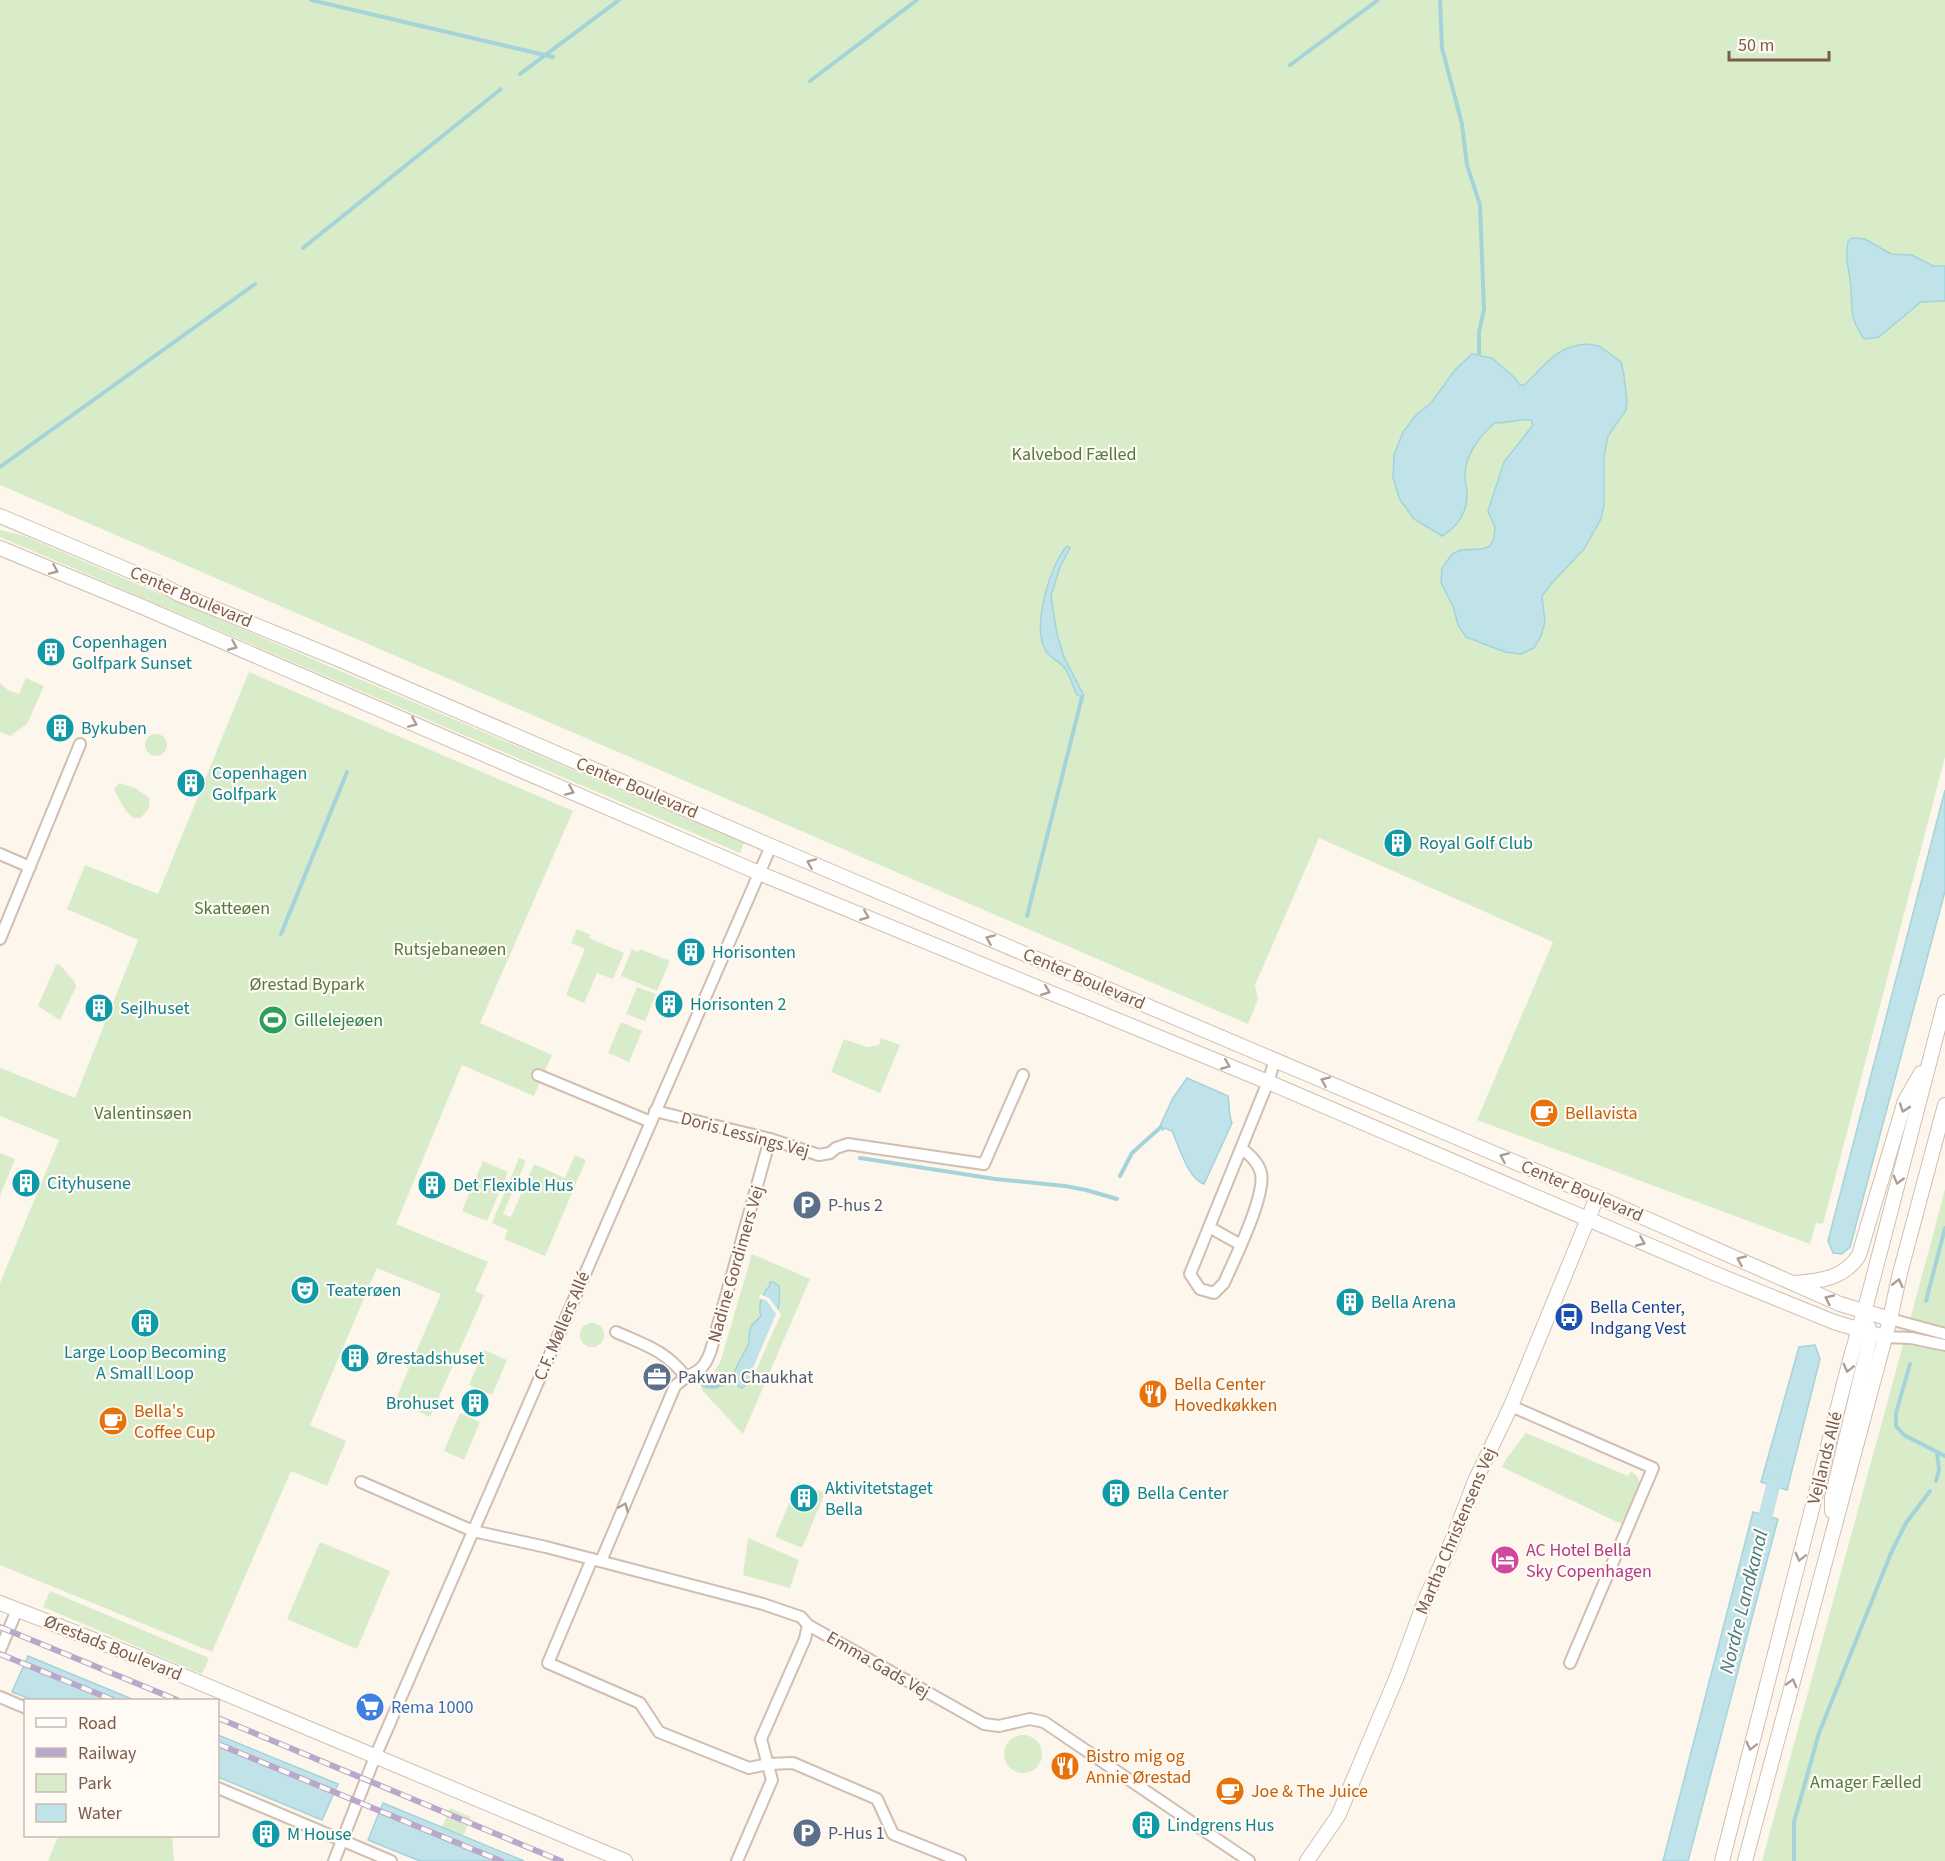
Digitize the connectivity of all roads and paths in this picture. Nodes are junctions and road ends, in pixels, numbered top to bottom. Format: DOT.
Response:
graph roads {
  1 [pos="0,516"];
  2 [pos="0,548"];
  3 [pos="80,744"];
  4 [pos="771,846"];
  5 [pos="0,854"];
  6 [pos="30,867"];
  7 [pos="759,873"];
  8 [pos="0,939"];
  9 [pos="1945,1002"];
  10 [pos="1931,1056"];
  11 [pos="1275,1060"];
  12 [pos="538,1075"];
  13 [pos="1023,1075"];
  14 [pos="1268,1082"];
  15 [pos="1945,1105"];
  16 [pos="653,1117"];
  17 [pos="770,1139"];
  18 [pos="1241,1148"];
  19 [pos="1597,1197"];
  20 [pos="1587,1219"];
  21 [pos="1209,1227"];
  22 [pos="1240,1245"];
  23 [pos="1795,1283"];
  24 [pos="1864,1312"];
  25 [pos="1890,1320"];
  26 [pos="616,1332"];
  27 [pos="1871,1334"];
  28 [pos="1945,1334"];
  29 [pos="1945,1345"];
  30 [pos="686,1377"];
  31 [pos="1510,1406"];
  32 [pos="361,1482"];
  33 [pos="473,1530"];
  34 [pos="596,1560"];
  35 [pos="0,1603"];
  36 [pos="17,1610"];
  37 [pos="808,1625"];
  38 [pos="0,1650"];
  39 [pos="1570,1663"];
  40 [pos="0,1697"];
  41 [pos="24,1707"];
  42 [pos="375,1757"];
  43 [pos="768,1764"];
  44 [pos="219,1788"];
  45 [pos="342,1840"];
  46 [pos="334,1861"];
  47 [pos="391,1861"];
  48 [pos="625,1861"];
  49 [pos="737,1861"];
  50 [pos="960,1861"];
  51 [pos="1250,1861"];
  52 [pos="1306,1861"];
  53 [pos="1722,1861"];
  54 [pos="1744,1861"];
  1 -- 4 [label="street, Center Boulevard"];
  2 -- 7 [label="street, Center Boulevard, one-way"];
  3 -- 6 [label="street"];
  4 -- 7 [label="street, C.F. Møllers Allé"];
  11 -- 4 [label="street, Center Boulevard, one-way"];
  5 -- 6 [label="street"];
  6 -- 8 [label="street"];
  7 -- 14 [label="street, Center Boulevard, one-way"];
  7 -- 16 [label="street, C.F. Møllers Allé"];
  9 -- 10 [label="street, Vejlands Allé"];
  10 -- 23 [label="street, Vejlands Allé, one-way"];
  10 -- 24 [label="street, Vejlands Allé, one-way"];
  11 -- 14 [label="street"];
  19 -- 11 [label="street, Center Boulevard, one-way"];
  12 -- 16 [label="street"];
  13 -- 17 [label="street, Doris Lessings Vej"];
  14 -- 18 [label="street"];
  14 -- 20 [label="street, Center Boulevard"];
  25 -- 15 [label="street, Vejlands Allé, one-way"];
  16 -- 17 [label="street, Doris Lessings Vej"];
  16 -- 33 [label="street, C.F. Møllers Allé"];
  17 -- 30 [label="street, Nadine Gordimers Vej"];
  18 -- 21 [label="street"];
  18 -- 22 [label="street"];
  19 -- 20 [label="street, Martha Christensens Vej"];
  23 -- 19 [label="street, Center Boulevard, one-way"];
  20 -- 27 [label="street, Center Boulevard, one-way"];
  20 -- 31 [label="street, Martha Christensens Vej"];
  21 -- 22 [label="street"];
  21 -- 22 [label="street"];
  24 -- 23 [label="street, Center Boulevard, one-way"];
  24 -- 25 [label="street, Center Boulevard"];
  24 -- 27 [label="street, Vejlands Allé"];
  25 -- 27 [label="street, Vejlands Allé"];
  25 -- 28 [label="street"];
  26 -- 30 [label="street"];
  27 -- 29 [label="street"];
  27 -- 53 [label="street, Vejlands Allé, one-way"];
  54 -- 27 [label="street, Vejlands Allé, one-way"];
  34 -- 30 [label="street, Nadine Gordimers Vej, one-way"];
  31 -- 39 [label="street"];
  31 -- 52 [label="street, Martha Christensens Vej"];
  32 -- 33 [label="street"];
  33 -- 34 [label="street, Emma Gads Vej"];
  33 -- 42 [label="street, C.F. Møllers Allé"];
  34 -- 37 [label="street, Emma Gads Vej"];
  34 -- 43 [label="street, Nadine Gordimers Vej"];
  35 -- 36 [label="street, Ørestads Boulevard"];
  36 -- 38 [label="street"];
  36 -- 42 [label="street, Ørestads Boulevard"];
  37 -- 43 [label="street"];
  37 -- 51 [label="street, Emma Gads Vej"];
  40 -- 41 [label="street"];
  42 -- 45 [label="street"];
  42 -- 48 [label="street, Ørestads Boulevard"];
  43 -- 49 [label="street"];
  43 -- 50 [label="street"];
  44 -- 45 [label="street"];
  45 -- 46 [label="street"];
  45 -- 47 [label="street"];
}
